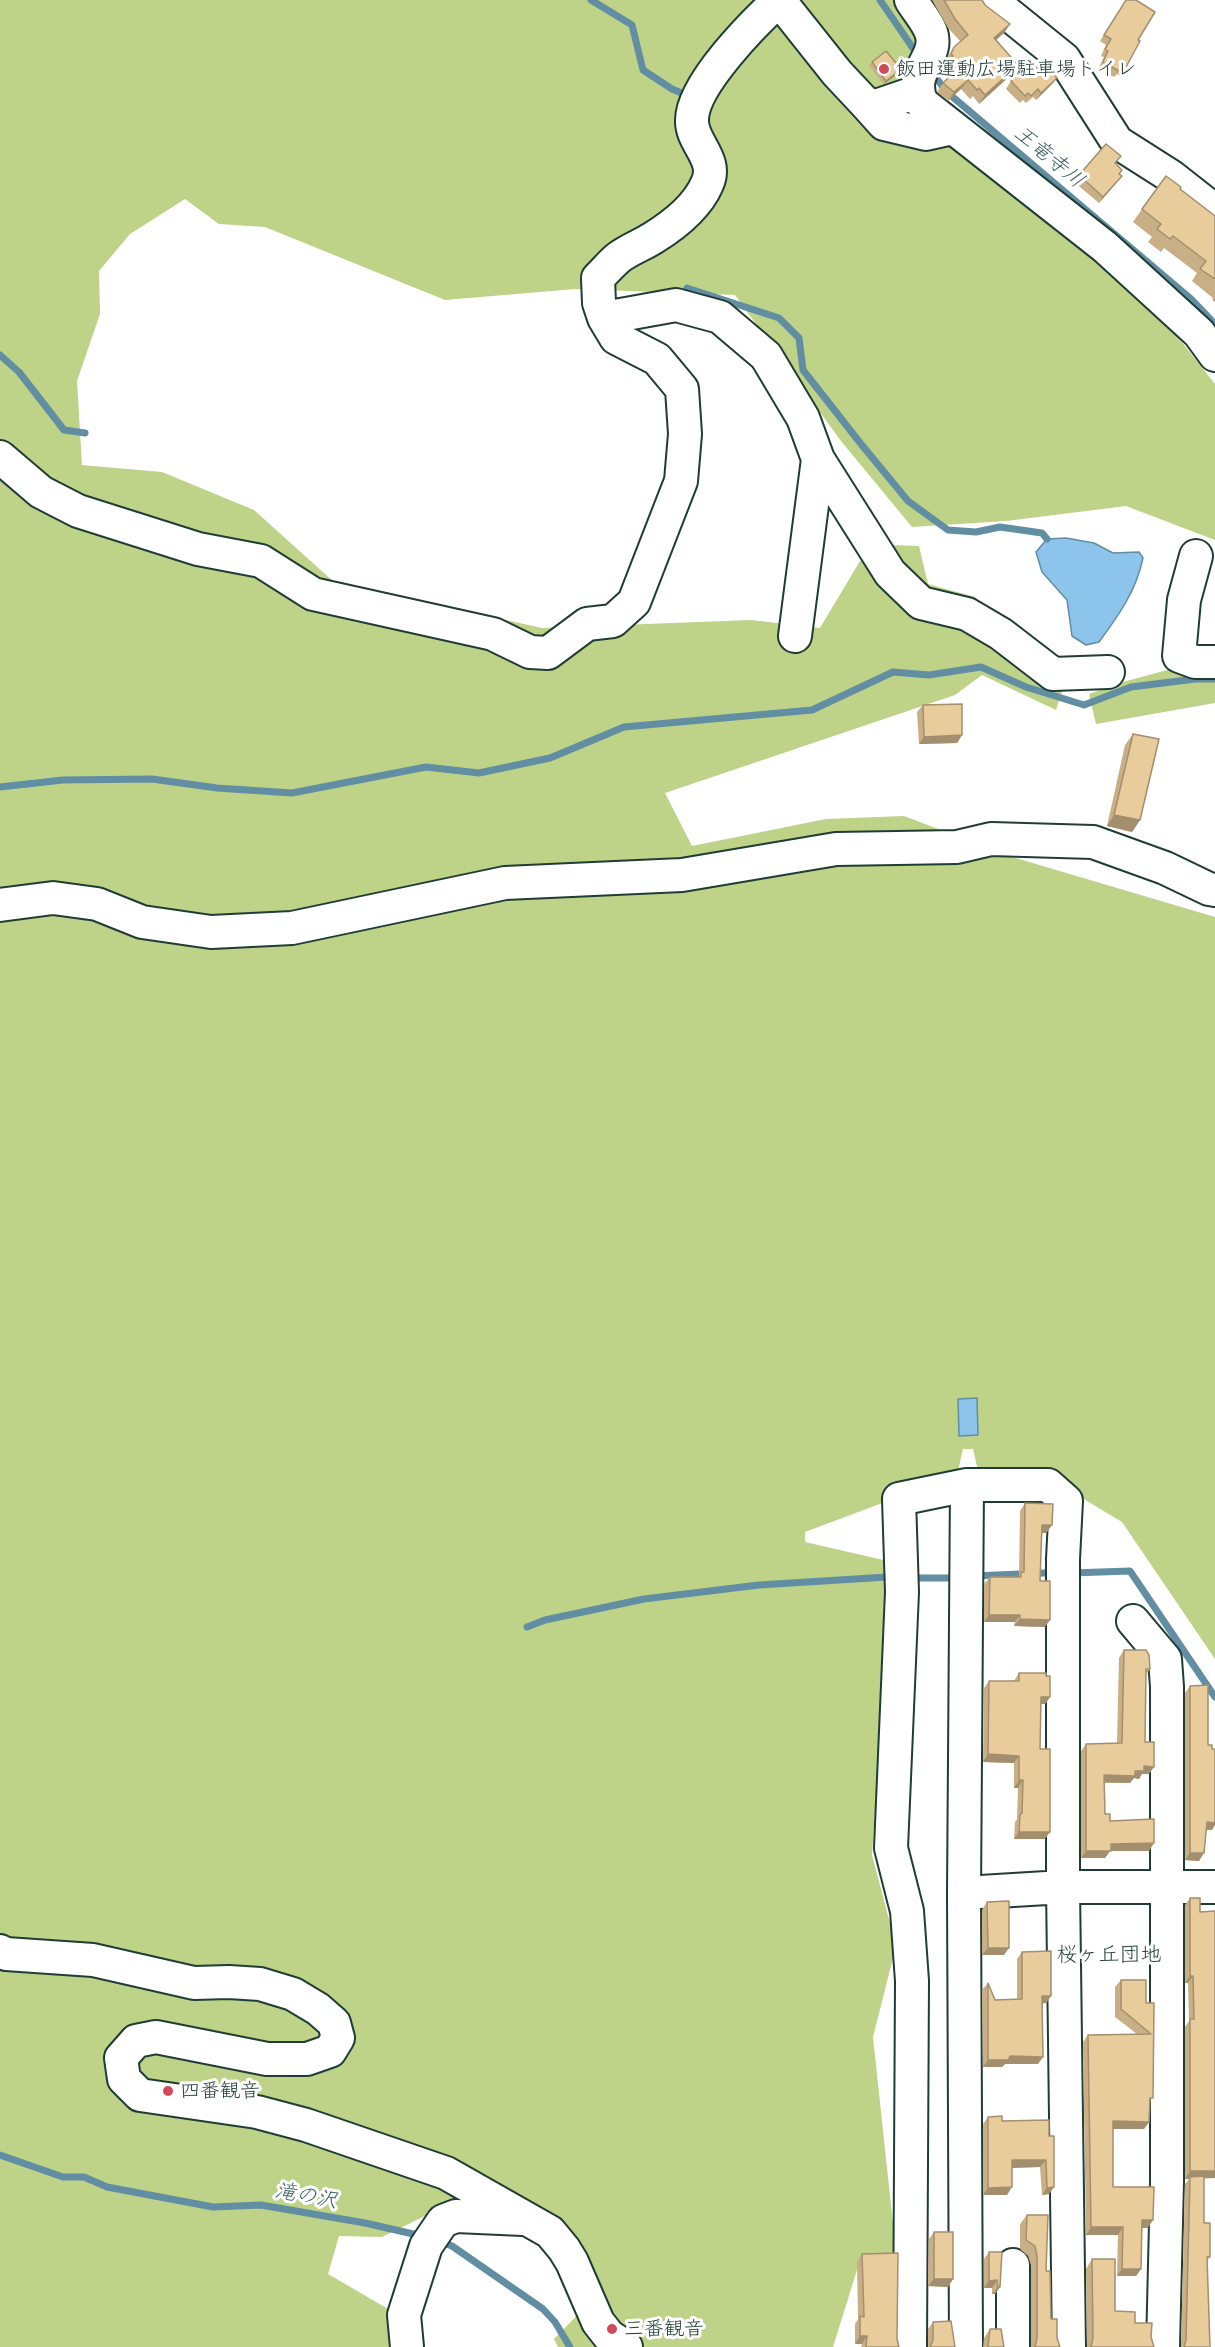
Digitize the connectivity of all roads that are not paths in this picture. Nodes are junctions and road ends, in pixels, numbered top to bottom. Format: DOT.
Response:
graph roads {
  1 [pos="779,0"];
  2 [pos="912,0"];
  3 [pos="991,0"];
  4 [pos="917,87"];
  5 [pos="867,105"];
  6 [pos="953,128"];
  7 [pos="1215,211"];
  8 [pos="604,318"];
  9 [pos="1215,354"];
  10 [pos="0,457"];
  11 [pos="818,459"];
  12 [pos="1196,556"];
  13 [pos="795,636"];
  14 [pos="1215,662"];
  15 [pos="1108,672"];
  16 [pos="1215,890"];
  17 [pos="0,905"];
  18 [pos="967,1485"];
  19 [pos="1133,1621"];
  20 [pos="1063,1887"];
  21 [pos="1168,1887"];
  22 [pos="1215,1887"];
  23 [pos="964,1893"];
  24 [pos="0,1951"];
  25 [pos="527,2219"];
  26 [pos="1013,2265"];
  27 [pos="407,2347"];
  28 [pos="626,2347"];
  29 [pos="910,2347"];
  30 [pos="966,2347"];
  31 [pos="1013,2347"];
  32 [pos="1069,2347"];
  33 [pos="1163,2347"];
  1 -- 5 [label="street"];
  1 -- 8 [label="street"];
  2 -- 4 [label="street"];
  3 -- 7 [label="street"];
  4 -- 5 [label="street"];
  4 -- 6 [label="street"];
  5 -- 6 [label="street"];
  6 -- 9 [label="street"];
  8 -- 10 [label="street"];
  8 -- 11 [label="street"];
  11 -- 13 [label="street"];
  11 -- 15 [label="street"];
  12 -- 14 [label="street"];
  16 -- 17 [label="street"];
  18 -- 20 [label="street"];
  18 -- 23 [label="street"];
  18 -- 29 [label="street"];
  19 -- 21 [label="street"];
  20 -- 21 [label="street"];
  20 -- 23 [label="street"];
  20 -- 32 [label="street"];
  21 -- 22 [label="street"];
  21 -- 33 [label="street"];
  23 -- 30 [label="street"];
  24 -- 25 [label="street"];
  25 -- 27 [label="street"];
  25 -- 28 [label="street"];
  26 -- 31 [label="street"];
}
